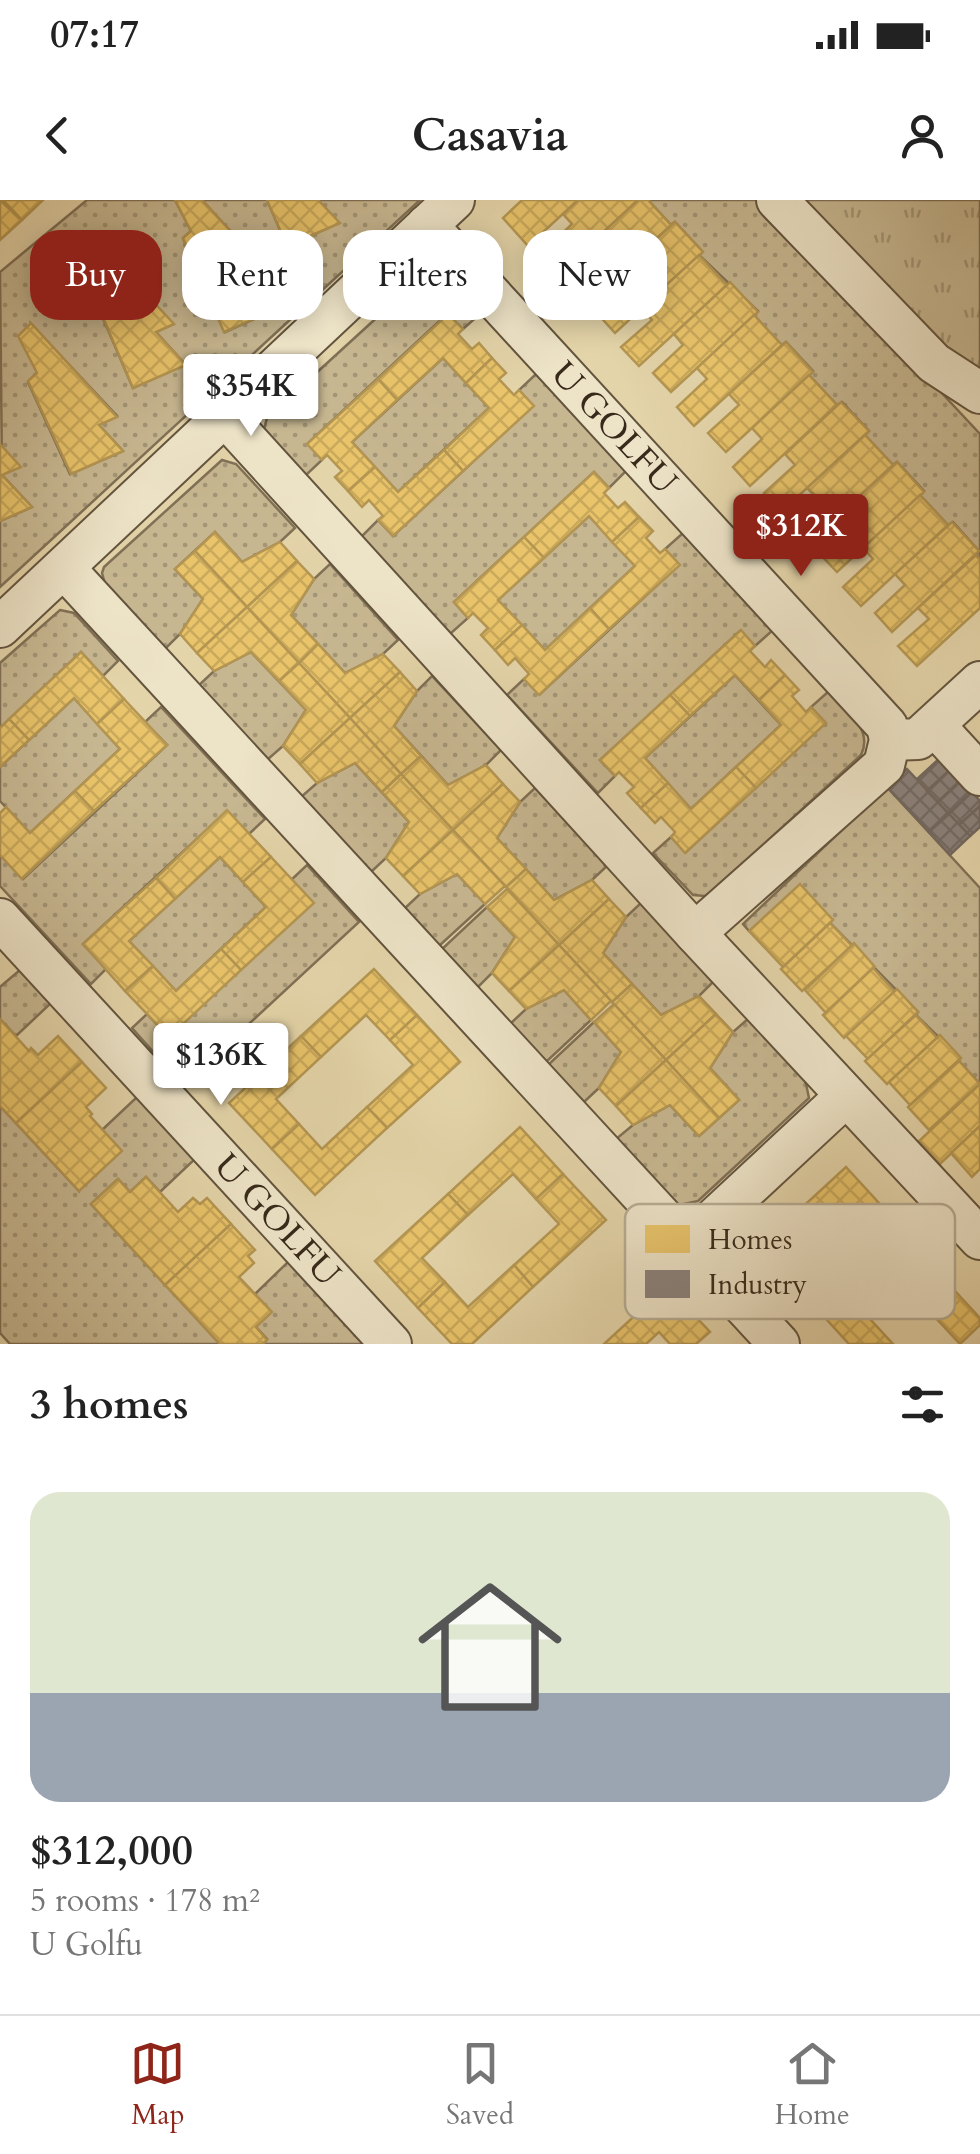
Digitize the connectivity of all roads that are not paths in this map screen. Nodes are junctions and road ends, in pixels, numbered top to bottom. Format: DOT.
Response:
graph roads {
  1 [pos="777,200"];
  2 [pos="440,212"];
  3 [pos="980,393"];
  4 [pos="225,416"];
  5 [pos="64,568"];
  6 [pos="0,627"];
  7 [pos="980,682"];
  8 [pos="934,725"];
  9 [pos="890,740"];
  10 [pos="980,775"];
  11 [pos="0,919"];
  12 [pos="695,932"];
  13 [pos="846,1096"];
  14 [pos="652,1204"];
  15 [pos="730,1204"];
  16 [pos="947,1204"];
  17 [pos="955,1212"];
  18 [pos="979,1238"];
  19 [pos="756,1319"];
  20 [pos="391,1344"];
  21 [pos="779,1344"];
  1 -- 3 [label="street"];
  2 -- 4 [label="street, U GOLFU"];
  2 -- 9 [label="street, U GOLFU"];
  4 -- 5 [label="street, U GOLFU"];
  4 -- 12 [label="street"];
  5 -- 6 [label="street, U GOLFU"];
  5 -- 14 [label="street"];
  7 -- 8 [label="street"];
  8 -- 9 [label="street"];
  8 -- 10 [label="street"];
  9 -- 12 [label="street"];
  11 -- 20 [label="street, U GOLFU"];
  12 -- 13 [label="street"];
  13 -- 15 [label="street"];
  13 -- 16 [label="street"];
  17 -- 18 [label="street"];
  19 -- 21 [label="street"];
}
